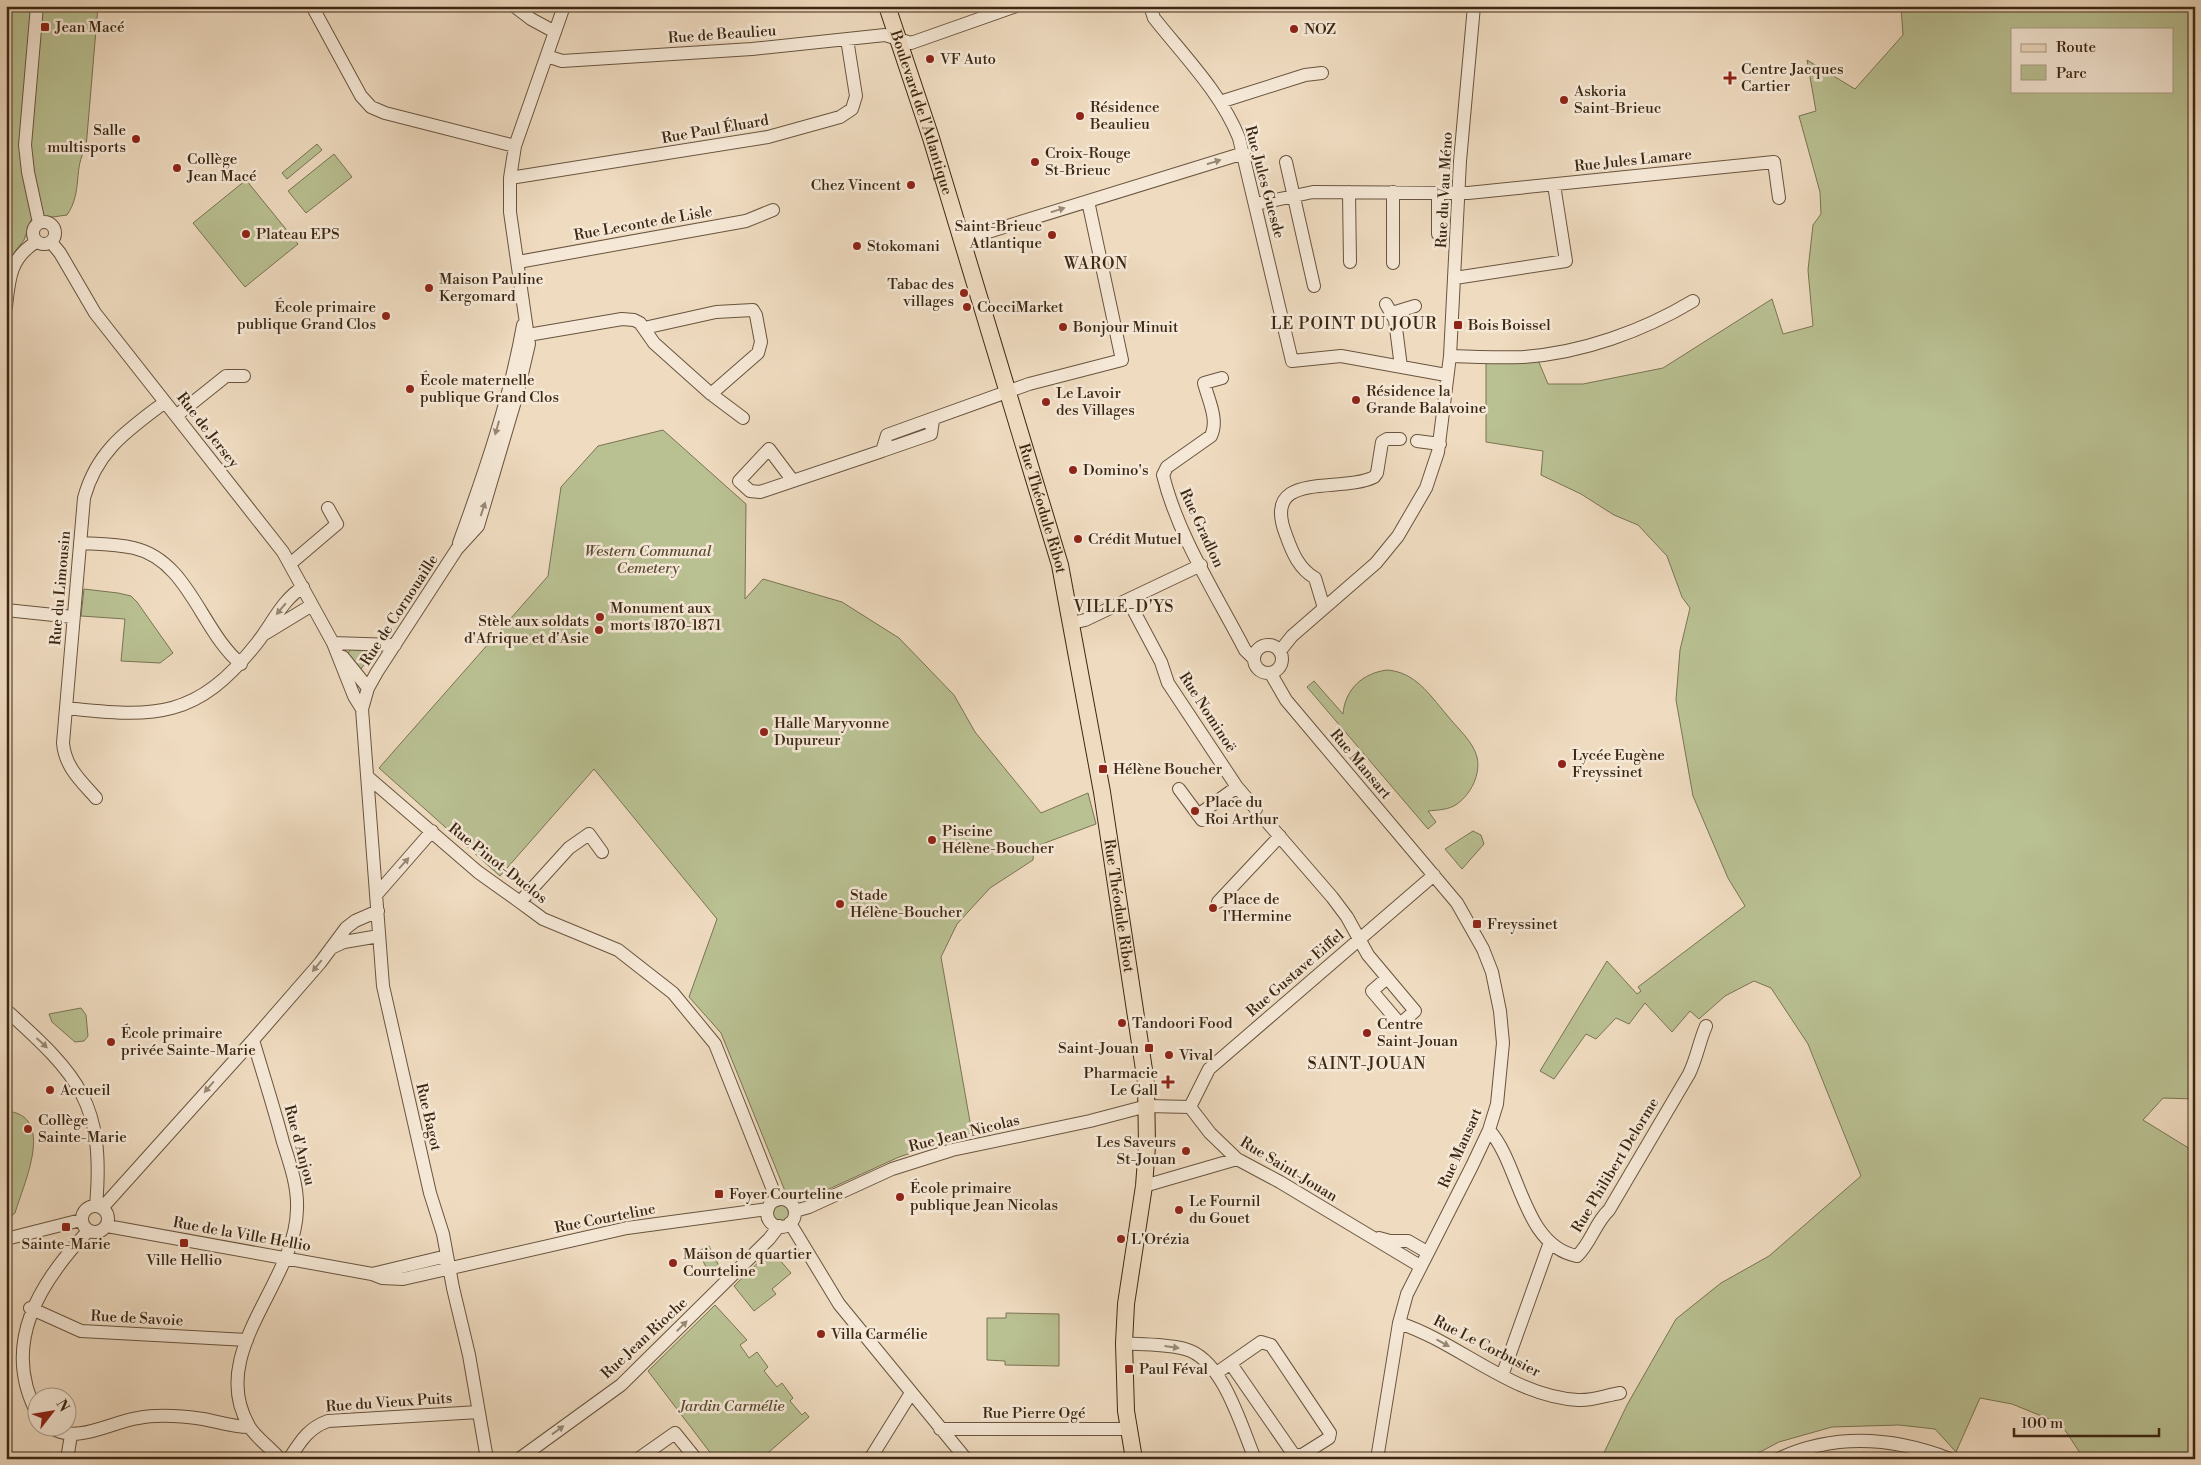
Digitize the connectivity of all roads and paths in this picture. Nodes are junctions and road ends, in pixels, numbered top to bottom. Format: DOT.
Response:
graph roads {
  1 [pos="36,6"];
  2 [pos="312,6"];
  3 [pos="514,6"];
  4 [pos="564,6"];
  5 [pos="887,6"];
  6 [pos="1016,6"];
  7 [pos="1150,6"];
  8 [pos="1474,6"];
  9 [pos="555,32"];
  10 [pos="847,39"];
  11 [pos="899,39"];
  12 [pos="547,56"];
  13 [pos="1322,73"];
  14 [pos="1220,102"];
  15 [pos="514,146"];
  16 [pos="1244,153"];
  17 [pos="1286,162"];
  18 [pos="510,178"];
  19 [pos="1554,185"];
  20 [pos="1349,192"];
  21 [pos="1393,192"];
  22 [pos="1438,193"];
  23 [pos="1460,193"];
  24 [pos="1294,196"];
  25 [pos="1779,198"];
  26 [pos="1088,201"];
  27 [pos="1256,204"];
  28 [pos="773,210"];
  29 [pos="39,223"];
  30 [pos="1438,234"];
  31 [pos="962,240"];
  32 [pos="36,242"];
  33 [pos="51,242"];
  34 [pos="518,262"];
  35 [pos="1350,262"];
  36 [pos="1393,264"];
  37 [pos="1455,278"];
  38 [pos="1314,286"];
  39 [pos="1693,301"];
  40 [pos="1415,306"];
  41 [pos="6,307"];
  42 [pos="526,312"];
  43 [pos="644,328"];
  44 [pos="528,335"];
  45 [pos="1450,356"];
  46 [pos="1401,367"];
  47 [pos="1446,375"];
  48 [pos="244,376"];
  49 [pos="1222,378"];
  50 [pos="1009,392"];
  51 [pos="711,394"];
  52 [pos="165,402"];
  53 [pos="176,416"];
  54 [pos="743,418"];
  55 [pos="1400,439"];
  56 [pos="1417,441"];
  57 [pos="1440,444"];
  58 [pos="793,480"];
  59 [pos="328,508"];
  60 [pos="80,543"];
  61 [pos="457,549"];
  62 [pos="290,564"];
  63 [pos="1201,565"];
  64 [pos="303,587"];
  65 [pos="1128,600"];
  66 [pos="312,605"];
  67 [pos="1324,608"];
  68 [pos="6,610"];
  69 [pos="73,617"];
  70 [pos="1072,623"];
  71 [pos="264,634"];
  72 [pos="333,643"];
  73 [pos="394,645"];
  74 [pos="1280,651"];
  75 [pos="1254,659"];
  76 [pos="241,664"];
  77 [pos="1270,674"];
  78 [pos="368,688"];
  79 [pos="66,708"];
  80 [pos="362,709"];
  81 [pos="369,778"];
  82 [pos="1237,787"];
  83 [pos="1179,788"];
  84 [pos="96,798"];
  85 [pos="1256,809"];
  86 [pos="1268,823"];
  87 [pos="432,832"];
  88 [pos="1280,836"];
  89 [pos="602,852"];
  90 [pos="1434,875"];
  91 [pos="377,894"];
  92 [pos="520,902"];
  93 [pos="1218,902"];
  94 [pos="378,911"];
  95 [pos="379,936"];
  96 [pos="1358,940"];
  97 [pos="329,950"];
  98 [pos="1387,978"];
  99 [pos="6,1010"];
  100 [pos="1706,1026"];
  101 [pos="252,1040"];
  102 [pos="1147,1106"];
  103 [pos="1190,1107"];
  104 [pos="1489,1130"];
  105 [pos="1237,1159"];
  106 [pos="1144,1186"];
  107 [pos="772,1205"];
  108 [pos="99,1207"];
  109 [pos="788,1220"];
  110 [pos="84,1225"];
  111 [pos="107,1226"];
  112 [pos="1370,1236"];
  113 [pos="6,1239"];
  114 [pos="1550,1242"];
  115 [pos="1427,1252"];
  116 [pos="286,1258"];
  117 [pos="449,1262"];
  118 [pos="1420,1266"];
  119 [pos="30,1308"];
  120 [pos="1399,1323"];
  121 [pos="247,1340"];
  122 [pos="1124,1343"];
  123 [pos="1230,1364"];
  124 [pos="1218,1372"];
  125 [pos="1502,1376"];
  126 [pos="1620,1393"];
  127 [pos="911,1394"];
  128 [pos="28,1397"];
  129 [pos="479,1412"];
  130 [pos="249,1427"];
  131 [pos="1128,1428"];
  132 [pos="940,1429"];
  133 [pos="78,1433"];
  134 [pos="70,1438"];
  135 [pos="1378,1458"];
  136 [pos="67,1459"];
  137 [pos="280,1459"];
  138 [pos="289,1459"];
  139 [pos="488,1459"];
  140 [pos="519,1459"];
  141 [pos="638,1459"];
  142 [pos="696,1459"];
  143 [pos="870,1459"];
  144 [pos="966,1459"];
  145 [pos="1134,1459"];
  146 [pos="1255,1459"];
  147 [pos="1778,1459"];
  148 [pos="1950,1459"];
  1 -- 29 [label="street"];
  2 -- 15 [label="street"];
  3 -- 9 [label="street"];
  4 -- 9 [label="street, Rue de Cornouaille"];
  5 -- 11 [label="main road, Boulevard de l'Atlantique"];
  6 -- 11 [label="street, Rue de Beaulieu"];
  7 -- 14 [label="street, Rue Jules Guesde"];
  8 -- 23 [label="street, Rue du Vau Méno"];
  9 -- 12 [label="street, Rue de Cornouaille"];
  10 -- 11 [label="street, Rue de Beaulieu"];
  10 -- 12 [label="street, Rue de Beaulieu"];
  10 -- 18 [label="street, Rue Paul Éluard"];
  11 -- 31 [label="main road, Boulevard de l'Atlantique"];
  12 -- 15 [label="street, Rue de Cornouaille"];
  13 -- 14 [label="street"];
  14 -- 16 [label="street, Rue Jules Guesde"];
  15 -- 18 [label="street, Rue de Cornouaille"];
  26 -- 16 [label="street, one-way"];
  16 -- 27 [label="street, Rue Jules Guesde"];
  17 -- 24 [label="street"];
  18 -- 34 [label="street, Rue de Cornouaille"];
  19 -- 23 [label="street, Rue Jules Lamare"];
  19 -- 25 [label="street, Rue Jules Lamare"];
  19 -- 37 [label="street"];
  20 -- 21 [label="street, Rue Jules Lamare"];
  20 -- 24 [label="street, Rue Jules Lamare"];
  20 -- 35 [label="street"];
  21 -- 22 [label="street, Rue Jules Lamare"];
  21 -- 36 [label="street"];
  22 -- 23 [label="street, Rue Jules Lamare"];
  22 -- 30 [label="street"];
  23 -- 37 [label="street, Rue du Vau Méno"];
  24 -- 27 [label="street, Rue Jules Lamare"];
  24 -- 38 [label="street"];
  31 -- 26 [label="street, one-way"];
  26 -- 50 [label="street"];
  27 -- 46 [label="street, Rue Jules Guesde"];
  28 -- 34 [label="street, Rue Leconte de Lisle"];
  29 -- 32 [label="street"];
  29 -- 33 [label="street"];
  31 -- 50 [label="main road, Boulevard de l'Atlantique"];
  32 -- 33 [label="street"];
  32 -- 41 [label="street"];
  33 -- 52 [label="street, Rue de Jersey"];
  34 -- 42 [label="street, Rue de Cornouaille"];
  37 -- 45 [label="street, Rue du Vau Méno"];
  39 -- 45 [label="street"];
  40 -- 46 [label="street"];
  42 -- 44 [label="street, Rue de Cornouaille"];
  42 -- 61 [label="street, Rue de Cornouaille, one-way"];
  43 -- 44 [label="street"];
  43 -- 51 [label="street"];
  43 -- 51 [label="street"];
  61 -- 44 [label="street, Rue de Cornouaille, one-way"];
  45 -- 47 [label="street, Rue du Vau Méno"];
  46 -- 47 [label="street"];
  47 -- 57 [label="street, Rue du Vau Méno"];
  48 -- 53 [label="street"];
  49 -- 63 [label="street, Rue Gradlon"];
  50 -- 58 [label="street"];
  50 -- 70 [label="main road, Rue Théodule Ribot"];
  51 -- 54 [label="street"];
  52 -- 53 [label="street, Rue de Jersey"];
  52 -- 60 [label="street, Rue du Limousin"];
  53 -- 62 [label="street, Rue de Jersey"];
  55 -- 67 [label="street"];
  56 -- 57 [label="street"];
  57 -- 67 [label="street, Rue du Vau Méno"];
  59 -- 62 [label="street"];
  60 -- 69 [label="street, Rue du Limousin"];
  60 -- 76 [label="street"];
  61 -- 73 [label="street, Rue de Cornouaille"];
  62 -- 64 [label="street, Rue de Jersey"];
  63 -- 65 [label="street"];
  63 -- 75 [label="street, Rue Gradlon"];
  64 -- 66 [label="street, Rue de Jersey"];
  64 -- 71 [label="street, one-way"];
  65 -- 70 [label="street"];
  65 -- 82 [label="street, Rue Nominoë"];
  66 -- 71 [label="street"];
  66 -- 72 [label="street, Rue de Jersey"];
  67 -- 74 [label="street, Rue du Vau Méno"];
  68 -- 69 [label="street"];
  69 -- 79 [label="street, Rue du Limousin"];
  70 -- 102 [label="main road, Rue Théodule Ribot"];
  71 -- 76 [label="street"];
  72 -- 73 [label="street"];
  72 -- 78 [label="street, Rue de Jersey"];
  72 -- 80 [label="street, Rue de Jersey"];
  73 -- 78 [label="street, Rue de Cornouaille"];
  74 -- 75 [label="street"];
  74 -- 77 [label="street"];
  75 -- 77 [label="street"];
  76 -- 79 [label="street"];
  77 -- 90 [label="street, Rue Mansart"];
  78 -- 80 [label="street, Rue de Jersey"];
  79 -- 84 [label="street, Rue du Limousin"];
  80 -- 81 [label="street, Rue de Jersey"];
  81 -- 87 [label="street, Rue Pinot-Duclos"];
  81 -- 91 [label="street, Rue Bagot"];
  82 -- 83 [label="street"];
  82 -- 85 [label="street, Rue Nominoë"];
  86 -- 88 [label="street"];
  91 -- 87 [label="street, one-way"];
  87 -- 92 [label="street, Rue Pinot-Duclos"];
  88 -- 93 [label="street"];
  88 -- 96 [label="street"];
  89 -- 92 [label="street"];
  90 -- 96 [label="street, Rue Gustave Eiffel"];
  90 -- 104 [label="street, Rue Mansart"];
  91 -- 94 [label="street, Rue Bagot"];
  92 -- 107 [label="street, Rue Pinot-Duclos"];
  94 -- 95 [label="street, Rue Bagot"];
  94 -- 97 [label="street"];
  95 -- 97 [label="street"];
  95 -- 117 [label="street, Rue Bagot"];
  96 -- 98 [label="street"];
  96 -- 103 [label="street, Rue Gustave Eiffel"];
  97 -- 101 [label="street, one-way"];
  99 -- 108 [label="street, one-way"];
  100 -- 114 [label="street, Rue Philibert Delorme"];
  101 -- 108 [label="street, one-way"];
  101 -- 116 [label="street, Rue d'Anjou"];
  102 -- 103 [label="street"];
  102 -- 106 [label="main road, Rue Théodule Ribot"];
  102 -- 109 [label="street, Rue Jean Nicolas"];
  103 -- 105 [label="street, Rue Saint-Jouan"];
  104 -- 114 [label="street, Rue Philibert Delorme"];
  104 -- 115 [label="street, Rue Mansart"];
  105 -- 106 [label="street"];
  105 -- 112 [label="street, Rue Saint-Jouan"];
  106 -- 122 [label="main road, Rue Théodule Ribot"];
  107 -- 109 [label="street, Rue Pinot-Duclos"];
  107 -- 109 [label="street"];
  107 -- 117 [label="street, Rue Courteline"];
  108 -- 110 [label="street"];
  108 -- 111 [label="street"];
  109 -- 127 [label="street"];
  140 -- 109 [label="street, Rue Jean Rioche, one-way"];
  110 -- 111 [label="street"];
  110 -- 113 [label="street"];
  110 -- 119 [label="street"];
  111 -- 116 [label="street, Rue de la Ville Hellio"];
  112 -- 115 [label="street, Rue Saint-Jouan"];
  112 -- 118 [label="street, Rue Saint-Jouan"];
  114 -- 125 [label="street"];
  115 -- 118 [label="street, Rue Mansart"];
  116 -- 117 [label="street, Rue de la Ville Hellio"];
  116 -- 121 [label="street, Rue d'Anjou"];
  117 -- 129 [label="street, Rue Bagot"];
  118 -- 120 [label="street, Rue Mansart"];
  119 -- 121 [label="street, Rue de Savoie"];
  119 -- 128 [label="street"];
  120 -- 125 [label="street, Rue Le Corbusier, one-way"];
  120 -- 135 [label="street, Rue Mansart"];
  121 -- 130 [label="street, Rue d'Anjou"];
  122 -- 124 [label="street, one-way"];
  122 -- 131 [label="main road, Rue Théodule Ribot"];
  123 -- 123 [label="street"];
  123 -- 124 [label="street"];
  124 -- 146 [label="street"];
  125 -- 126 [label="street, Rue Le Corbusier"];
  127 -- 132 [label="street"];
  127 -- 143 [label="street"];
  129 -- 138 [label="street, Rue du Vieux Puits"];
  129 -- 139 [label="street, Rue Bagot"];
  130 -- 133 [label="street"];
  130 -- 137 [label="street"];
  131 -- 132 [label="street, Rue Pierre Ogé"];
  131 -- 145 [label="main road, Rue Théodule Ribot"];
  132 -- 144 [label="street"];
  134 -- 136 [label="street"];
  141 -- 142 [label="street"];
  147 -- 148 [label="street"];
}
